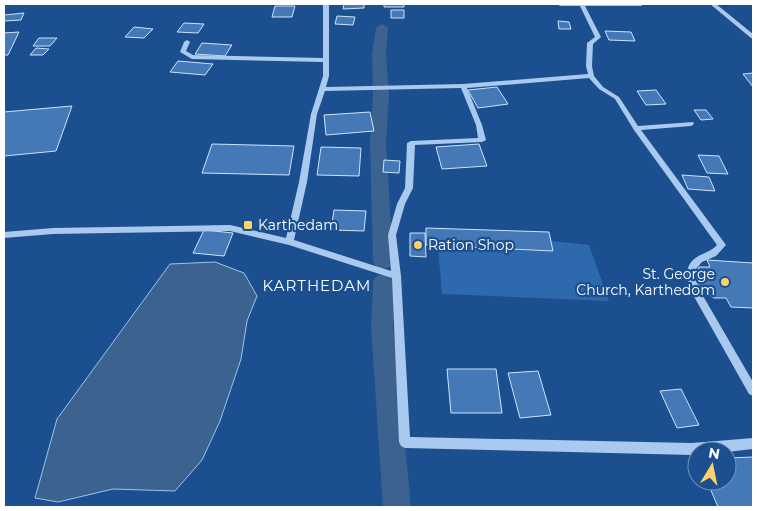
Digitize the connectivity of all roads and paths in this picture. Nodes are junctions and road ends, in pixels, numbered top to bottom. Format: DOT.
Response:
graph roads {
  1 [pos="326,4"];
  2 [pos="560,4"];
  3 [pos="582,4"];
  4 [pos="641,4"];
  5 [pos="713,4"];
  6 [pos="753,37"];
  7 [pos="187,42"];
  8 [pos="326,60"];
  9 [pos="591,76"];
  10 [pos="463,86"];
  11 [pos="322,89"];
  12 [pos="372,89"];
  13 [pos="691,124"];
  14 [pos="636,128"];
  15 [pos="4,235"];
  16 [pos="289,242"];
  17 [pos="396,276"];
  18 [pos="753,391"];
  19 [pos="753,444"];
  1 -- 8 [label="street"];
  2 -- 3 [label="street"];
  3 -- 4 [label="street"];
  3 -- 9 [label="street"];
  5 -- 6 [label="street"];
  7 -- 8 [label="street"];
  8 -- 11 [label="street"];
  9 -- 10 [label="street"];
  9 -- 14 [label="street"];
  10 -- 12 [label="street"];
  10 -- 17 [label="street"];
  11 -- 12 [label="street"];
  11 -- 16 [label="street"];
  13 -- 14 [label="street"];
  14 -- 18 [label="street"];
  15 -- 16 [label="street"];
  16 -- 17 [label="street"];
  17 -- 19 [label="street"];
}
